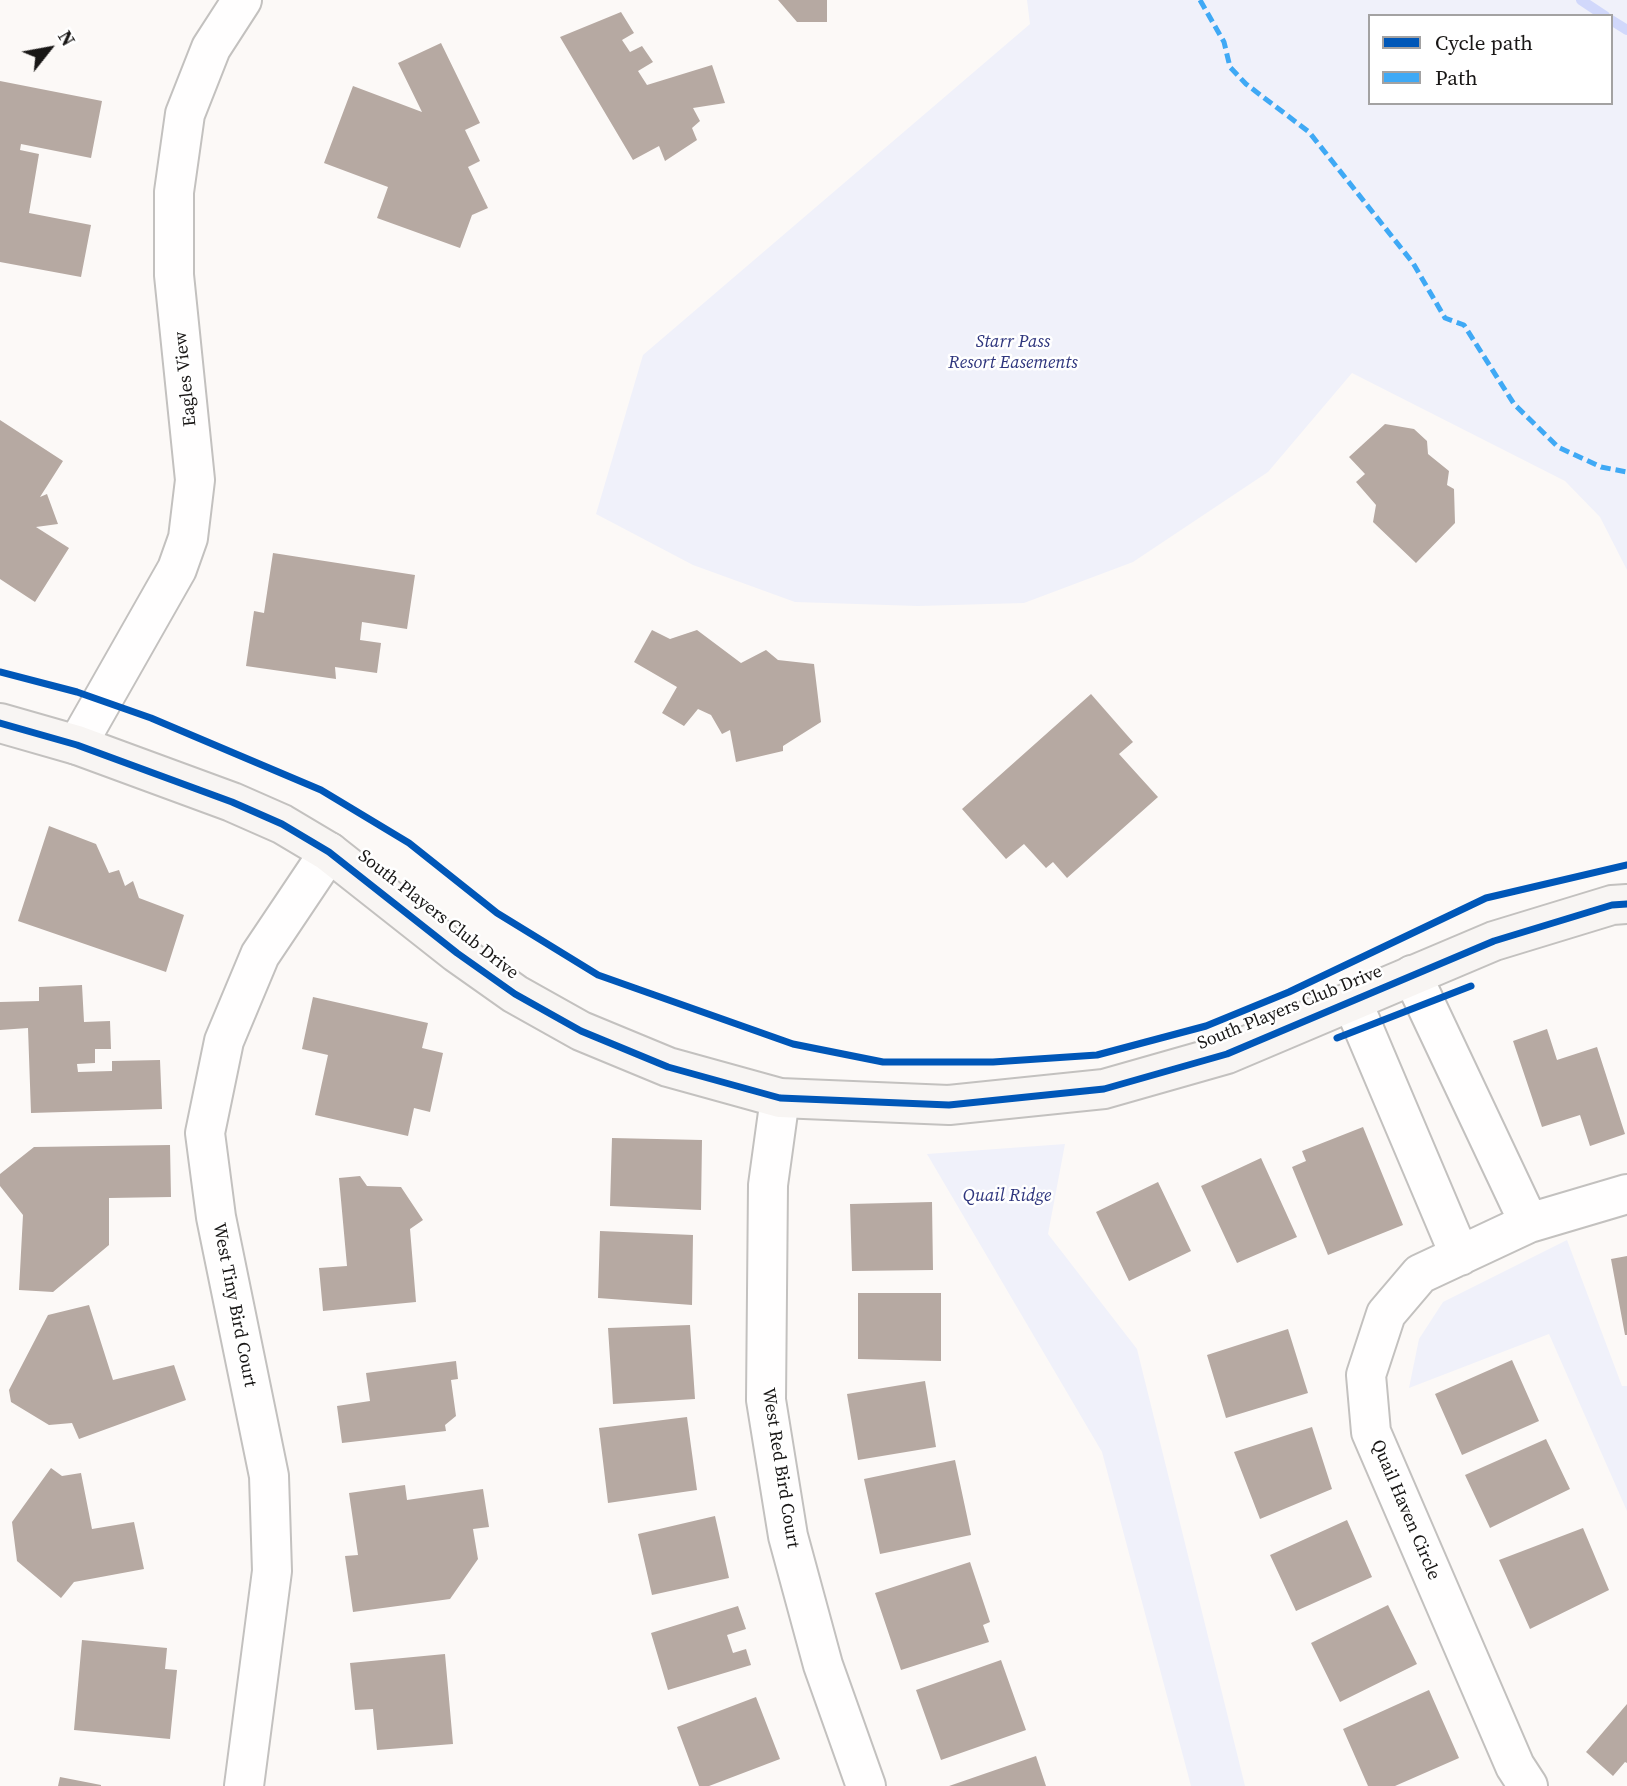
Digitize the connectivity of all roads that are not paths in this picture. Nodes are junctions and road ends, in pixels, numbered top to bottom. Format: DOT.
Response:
graph roads {
  1 [pos="242,0"];
  2 [pos="0,723"];
  3 [pos="77,745"];
  4 [pos="329,852"];
  5 [pos="1627,904"];
  6 [pos="1412,975"];
  7 [pos="1352,1001"];
  8 [pos="780,1098"];
  9 [pos="1627,1194"];
  10 [pos="1529,1223"];
  11 [pos="1460,1256"];
  12 [pos="244,1786"];
  13 [pos="866,1786"];
  14 [pos="1528,1786"];
  1 -- 3 [label="street, Eagles View"];
  2 -- 3 [label="street, South Players Club Drive"];
  3 -- 4 [label="street, South Players Club Drive"];
  4 -- 8 [label="street, South Players Club Drive"];
  4 -- 12 [label="street, West Tiny Bird Court"];
  5 -- 6 [label="street, South Players Club Drive"];
  6 -- 7 [label="street, South Players Club Drive"];
  6 -- 10 [label="street"];
  7 -- 8 [label="street, South Players Club Drive"];
  7 -- 11 [label="street"];
  8 -- 13 [label="street, West Red Bird Court"];
  9 -- 10 [label="street, Quail Haven Circle"];
  10 -- 11 [label="street, Quail Haven Circle"];
  11 -- 14 [label="street, Quail Haven Circle"];
}
